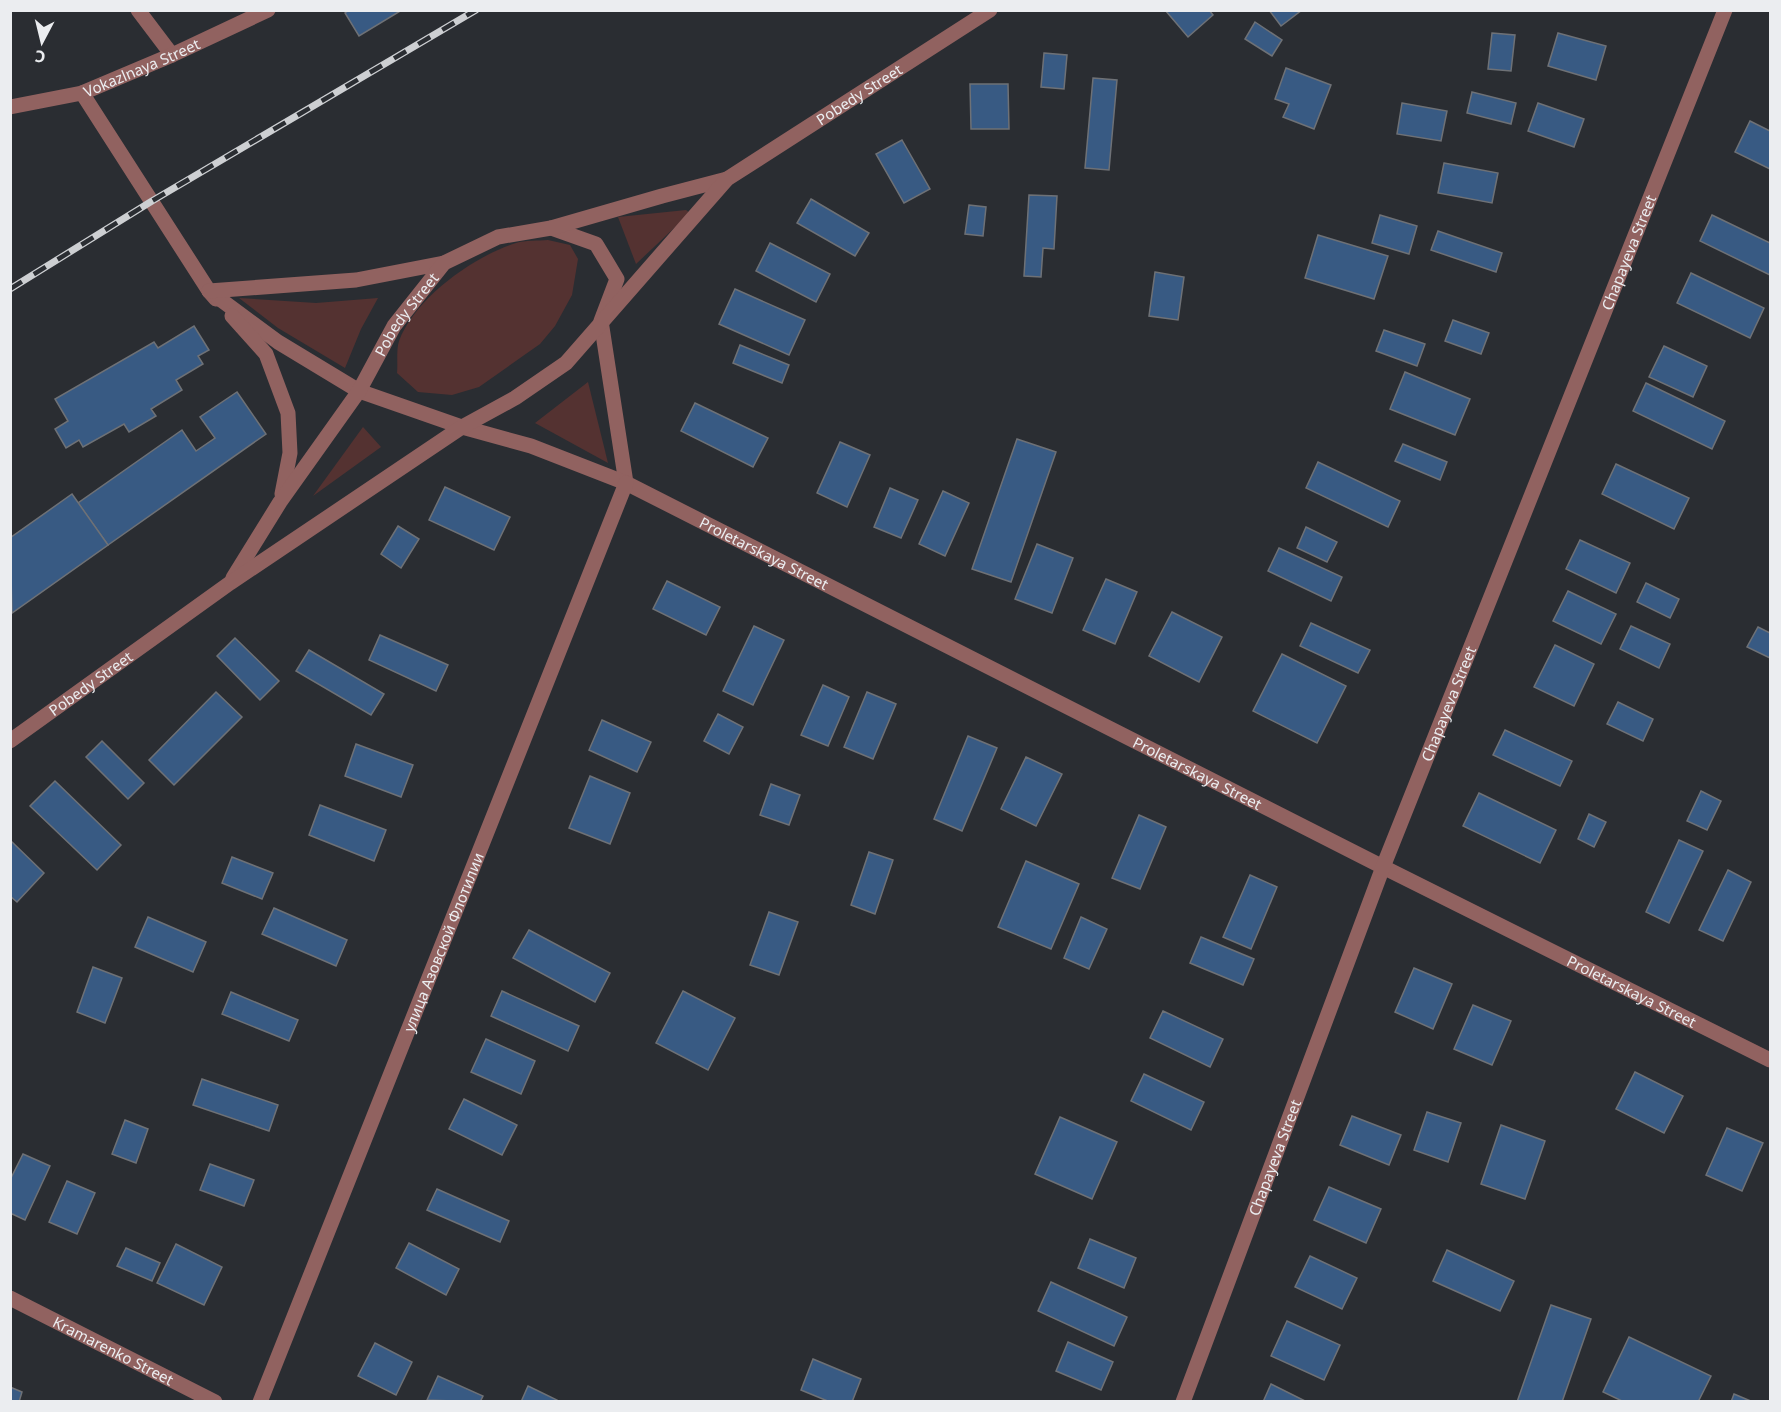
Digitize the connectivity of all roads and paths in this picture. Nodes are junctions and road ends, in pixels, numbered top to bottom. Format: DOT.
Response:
graph roads {
  1 [pos="138,10"];
  2 [pos="268,10"];
  3 [pos="990,10"];
  4 [pos="1725,10"];
  5 [pos="172,56"];
  6 [pos="82,93"];
  7 [pos="10,107"];
  8 [pos="728,179"];
  9 [pos="551,228"];
  10 [pos="444,263"];
  11 [pos="210,291"];
  12 [pos="602,321"];
  13 [pos="358,391"];
  14 [pos="462,427"];
  15 [pos="626,483"];
  16 [pos="280,502"];
  17 [pos="230,583"];
  18 [pos="10,741"];
  19 [pos="1383,867"];
  20 [pos="1770,1060"];
  21 [pos="10,1298"];
  22 [pos="215,1401"];
  23 [pos="260,1401"];
  24 [pos="1183,1401"];
  1 -- 5 [label="street"];
  2 -- 5 [label="street, Vokazlnaya Street"];
  3 -- 8 [label="street, Pobedy Street"];
  4 -- 19 [label="street, Chapayeva Street"];
  5 -- 6 [label="street, Vokazlnaya Street"];
  6 -- 7 [label="street, Vokazlnaya Street"];
  6 -- 11 [label="street"];
  8 -- 9 [label="street, Pobedy Street"];
  8 -- 12 [label="street, Pobedy Street"];
  9 -- 10 [label="street, Pobedy Street"];
  9 -- 12 [label="street"];
  10 -- 11 [label="street"];
  10 -- 13 [label="street, Pobedy Street"];
  11 -- 13 [label="street, Proletarskaya Street"];
  11 -- 16 [label="street"];
  12 -- 14 [label="street, Pobedy Street"];
  12 -- 15 [label="street"];
  13 -- 14 [label="street, Proletarskaya Street"];
  13 -- 16 [label="street, Pobedy Street"];
  14 -- 15 [label="street, Proletarskaya Street"];
  14 -- 17 [label="street, Pobedy Street"];
  15 -- 19 [label="street, Proletarskaya Street"];
  15 -- 23 [label="street, улица Азовской Флотилии"];
  16 -- 17 [label="street, Pobedy Street"];
  17 -- 18 [label="street, Pobedy Street"];
  19 -- 20 [label="street, Proletarskaya Street"];
  19 -- 24 [label="street, Chapayeva Street"];
  21 -- 22 [label="street, Kramarenko Street"];
}
